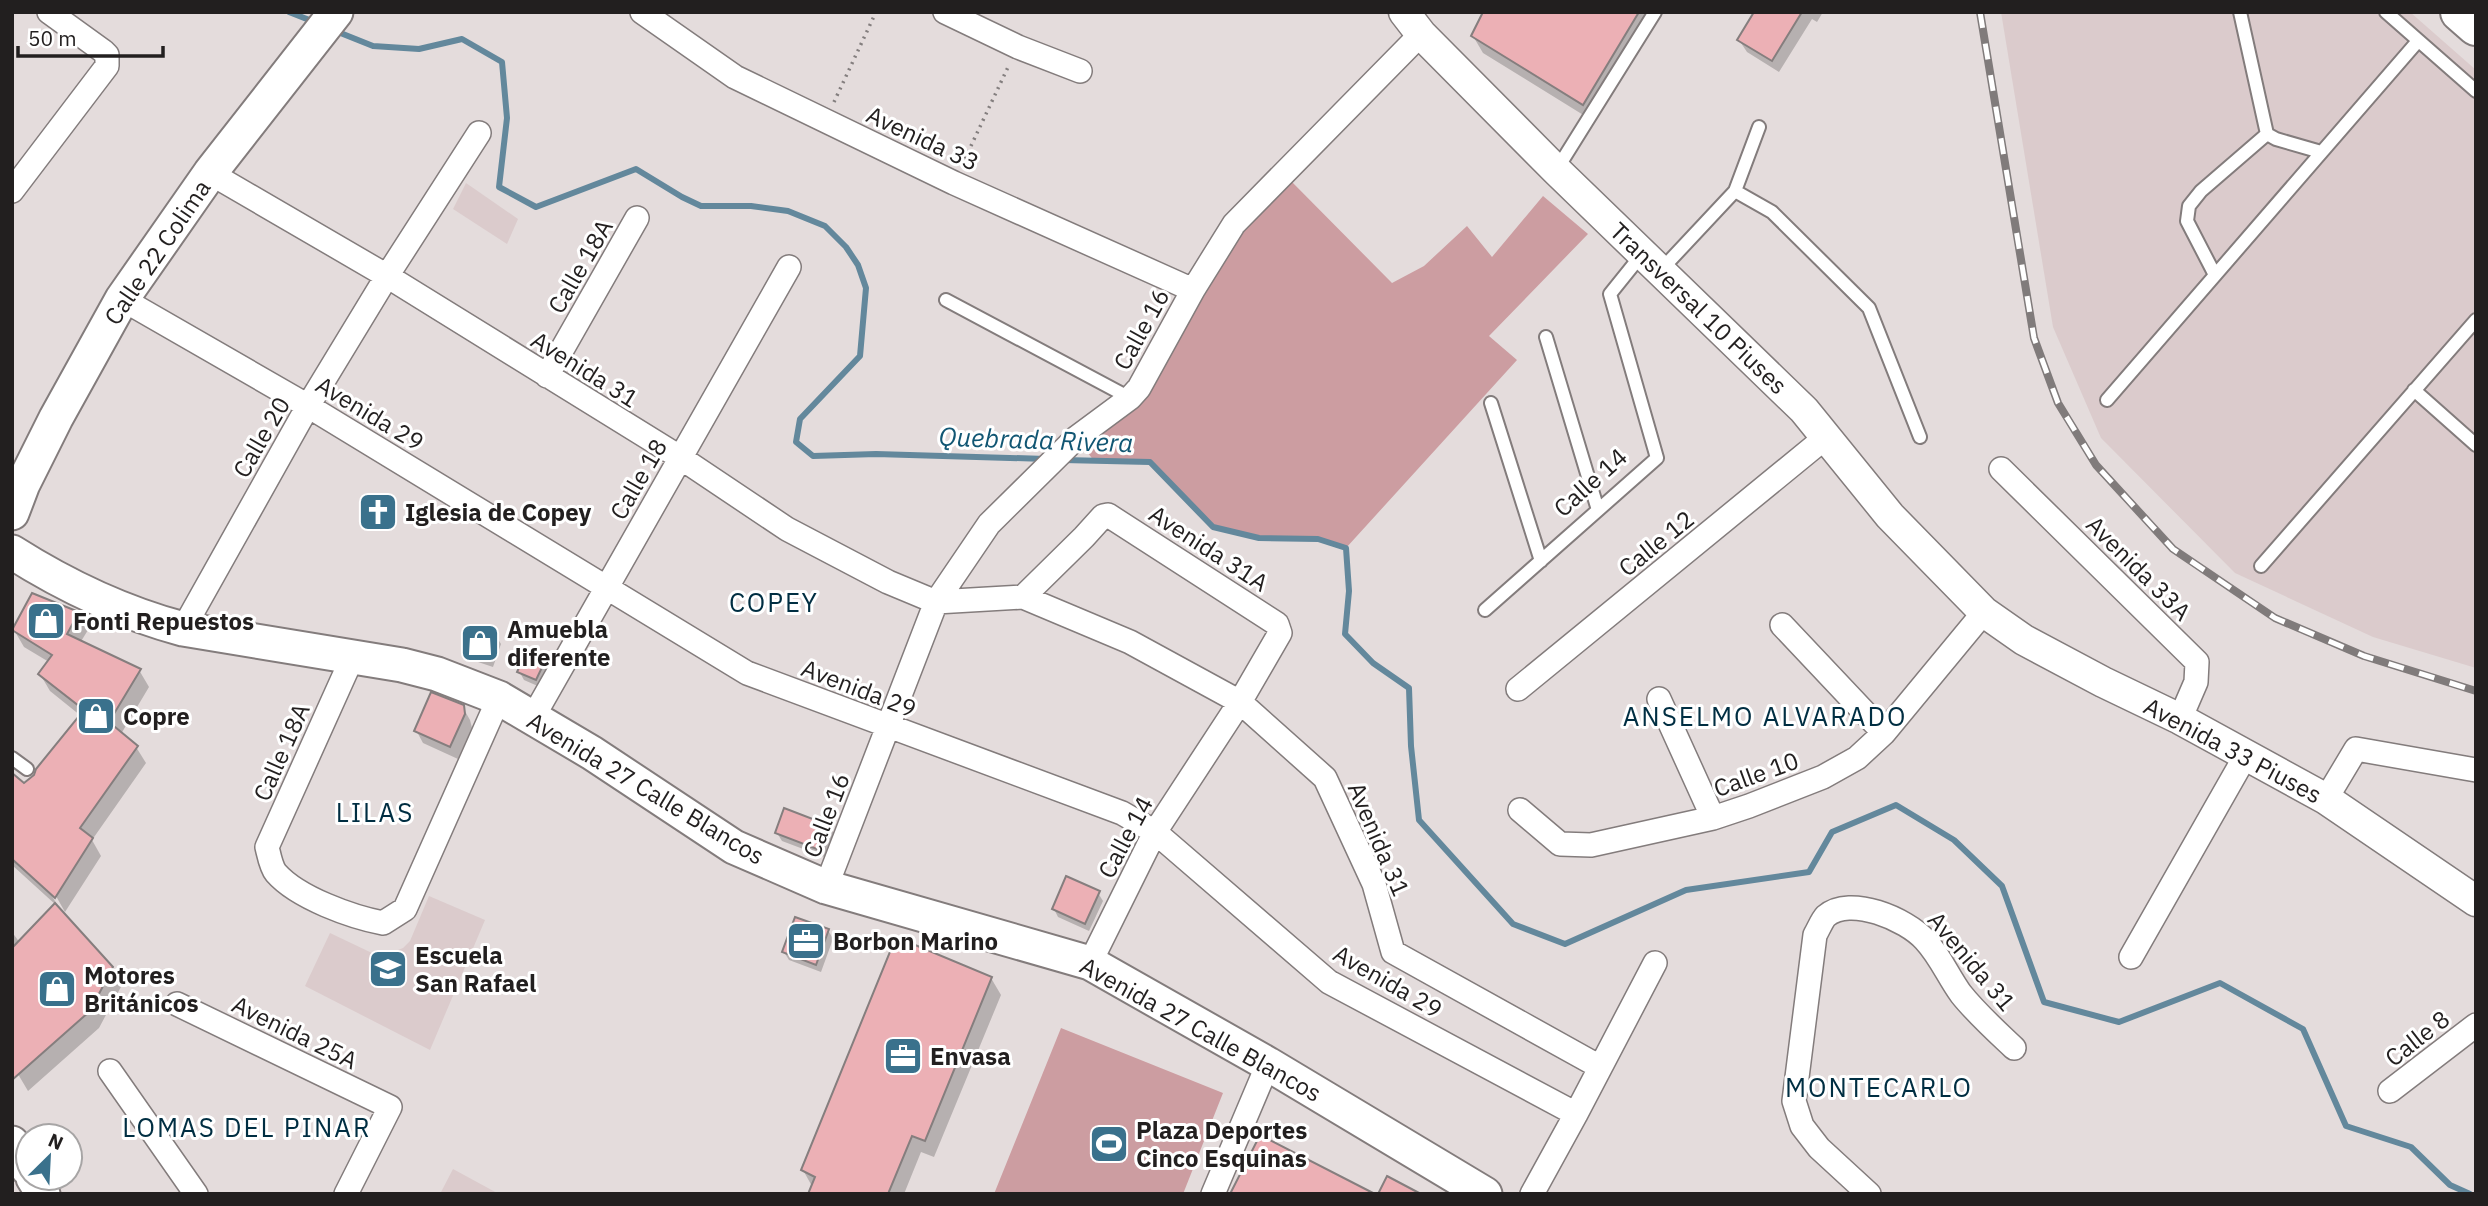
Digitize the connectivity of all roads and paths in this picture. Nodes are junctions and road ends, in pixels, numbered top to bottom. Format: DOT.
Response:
graph roads {
  1 [pos="49,12"];
  2 [pos="336,12"];
  3 [pos="642,12"];
  4 [pos="876,12"];
  5 [pos="944,12"];
  6 [pos="1655,12"];
  7 [pos="2240,12"];
  8 [pos="2386,12"];
  9 [pos="2460,12"];
  10 [pos="1413,23"];
  11 [pos="2476,26"];
  12 [pos="2418,41"];
  13 [pos="1018,47"];
  14 [pos="1080,71"];
  15 [pos="2476,91"];
  16 [pos="825,121"];
  17 [pos="1759,127"];
  18 [pos="479,133"];
  19 [pos="2267,134"];
  20 [pos="2321,152"];
  21 [pos="1557,171"];
  22 [pos="210,173"];
  23 [pos="954,183"];
  24 [pos="14,189"];
  25 [pos="1735,191"];
  26 [pos="638,218"];
  27 [pos="1652,261"];
  28 [pos="789,267"];
  29 [pos="2215,275"];
  30 [pos="387,276"];
  31 [pos="1193,290"];
  32 [pos="122,299"];
  33 [pos="946,300"];
  34 [pos="2476,320"];
  35 [pos="1546,337"];
  36 [pos="547,376"];
  37 [pos="2414,390"];
  38 [pos="1130,398"];
  39 [pos="2107,400"];
  40 [pos="1490,403"];
  41 [pos="309,406"];
  42 [pos="1826,437"];
  43 [pos="1920,437"];
  44 [pos="2476,444"];
  45 [pos="681,458"];
  46 [pos="2001,469"];
  47 [pos="1598,510"];
  48 [pos="12,513"];
  49 [pos="12,552"];
  50 [pos="1541,561"];
  51 [pos="2260,566"];
  52 [pos="606,586"];
  53 [pos="1023,597"];
  54 [pos="936,602"];
  55 [pos="1485,610"];
  56 [pos="1984,612"];
  57 [pos="1782,625"];
  58 [pos="183,629"];
  59 [pos="1280,633"];
  60 [pos="353,656"];
  61 [pos="1518,689"];
  62 [pos="499,698"];
  63 [pos="1659,699"];
  64 [pos="1240,702"];
  65 [pos="533,719"];
  66 [pos="2180,719"];
  67 [pos="887,727"];
  68 [pos="1884,733"];
  69 [pos="2246,755"];
  70 [pos="12,758"];
  71 [pos="27,769"];
  72 [pos="2476,770"];
  73 [pos="2326,799"];
  74 [pos="1520,810"];
  75 [pos="1713,818"];
  76 [pos="1155,832"];
  77 [pos="826,887"];
  78 [pos="2476,901"];
  79 [pos="2131,957"];
  80 [pos="1090,963"];
  81 [pos="1655,963"];
  82 [pos="177,1004"];
  83 [pos="2476,1025"];
  84 [pos="2014,1048"];
  85 [pos="1268,1064"];
  86 [pos="1600,1068"];
  87 [pos="110,1071"];
  88 [pos="2389,1091"];
  89 [pos="1576,1114"];
  90 [pos="196,1194"];
  91 [pos="346,1194"];
  92 [pos="1213,1194"];
  93 [pos="1485,1194"];
  94 [pos="1532,1194"];
  95 [pos="1869,1194"];
  1 -- 24 [label="street"];
  2 -- 22 [label="main road, Calle 22 Colima"];
  3 -- 16 [label="street, Avenida 33"];
  4 -- 16 [label="path"];
  5 -- 13 [label="street"];
  6 -- 21 [label="lane"];
  7 -- 19 [label="lane"];
  8 -- 12 [label="lane"];
  9 -- 11 [label="highway"];
  10 -- 21 [label="street, Transversal 10 Piuses"];
  10 -- 31 [label="street, Calle 16"];
  12 -- 15 [label="lane"];
  12 -- 20 [label="lane"];
  13 -- 14 [label="street"];
  13 -- 23 [label="path"];
  16 -- 23 [label="street, Avenida 33"];
  17 -- 25 [label="lane"];
  18 -- 30 [label="street, Calle 20"];
  19 -- 20 [label="lane"];
  19 -- 29 [label="lane"];
  20 -- 29 [label="lane"];
  21 -- 27 [label="street, Transversal 10 Piuses"];
  22 -- 30 [label="street, Avenida 31"];
  22 -- 32 [label="main road, Calle 22 Colima"];
  23 -- 31 [label="street, Avenida 33"];
  25 -- 27 [label="lane"];
  25 -- 43 [label="lane"];
  26 -- 36 [label="street, Calle 18A"];
  27 -- 42 [label="street, Transversal 10 Piuses"];
  27 -- 47 [label="lane, Calle 14"];
  28 -- 45 [label="street, Calle 18"];
  29 -- 39 [label="lane"];
  30 -- 36 [label="street, Avenida 31"];
  30 -- 41 [label="street, Calle 20"];
  31 -- 38 [label="street, Calle 16"];
  32 -- 41 [label="street, Avenida 29"];
  32 -- 48 [label="main road, Calle 22 Colima"];
  33 -- 38 [label="lane"];
  34 -- 37 [label="lane"];
  35 -- 47 [label="lane"];
  36 -- 45 [label="street, Avenida 31"];
  37 -- 44 [label="lane"];
  37 -- 51 [label="lane"];
  38 -- 54 [label="street, Calle 16"];
  40 -- 50 [label="lane"];
  41 -- 52 [label="street, Avenida 29"];
  41 -- 58 [label="street, Calle 20"];
  42 -- 56 [label="street, Transversal 10 Piuses"];
  42 -- 61 [label="street, Calle 12"];
  45 -- 52 [label="street, Calle 18"];
  45 -- 54 [label="street, Avenida 31"];
  46 -- 66 [label="street, Avenida 33A"];
  47 -- 50 [label="lane, Calle 14"];
  49 -- 58 [label="main road, Avenida 27 Calle Blancos"];
  50 -- 55 [label="lane, Calle 14"];
  52 -- 65 [label="street, Calle 18"];
  52 -- 67 [label="street, Avenida 29"];
  53 -- 54 [label="street"];
  53 -- 59 [label="street, Avenida 31A"];
  53 -- 64 [label="street, Avenida 31"];
  54 -- 67 [label="street, Calle 16"];
  56 -- 66 [label="street, Avenida 33 Piuses"];
  56 -- 68 [label="street, Calle 10"];
  57 -- 68 [label="street"];
  58 -- 60 [label="main road, Avenida 27 Calle Blancos"];
  59 -- 64 [label="street, Calle 14"];
  60 -- 62 [label="main road, Avenida 27 Calle Blancos"];
  60 -- 62 [label="street, Calle 18A"];
  62 -- 65 [label="main road, Avenida 27 Calle Blancos"];
  63 -- 75 [label="street"];
  64 -- 76 [label="street, Calle 14"];
  64 -- 86 [label="street, Avenida 31"];
  65 -- 77 [label="main road, Avenida 27 Calle Blancos"];
  66 -- 69 [label="street, Avenida 33 Piuses"];
  67 -- 76 [label="street, Avenida 29"];
  67 -- 77 [label="street, Calle 16"];
  68 -- 75 [label="street, Calle 10"];
  69 -- 73 [label="street, Avenida 33 Piuses"];
  69 -- 79 [label="street"];
  70 -- 71 [label="lane"];
  72 -- 73 [label="street"];
  73 -- 78 [label="street, Avenida 33 Piuses"];
  74 -- 75 [label="street, Calle 10"];
  76 -- 80 [label="street, Calle 14"];
  76 -- 89 [label="street, Avenida 29"];
  77 -- 80 [label="main road, Avenida 27 Calle Blancos"];
  80 -- 85 [label="main road, Avenida 27 Calle Blancos"];
  81 -- 86 [label="street"];
  82 -- 91 [label="street, Avenida 25A"];
  83 -- 88 [label="street, Calle 8"];
  84 -- 95 [label="street, Avenida 31"];
  85 -- 92 [label="street"];
  85 -- 93 [label="main road, Avenida 27 Calle Blancos"];
  86 -- 89 [label="street"];
  87 -- 90 [label="street"];
  89 -- 94 [label="street"];
}
